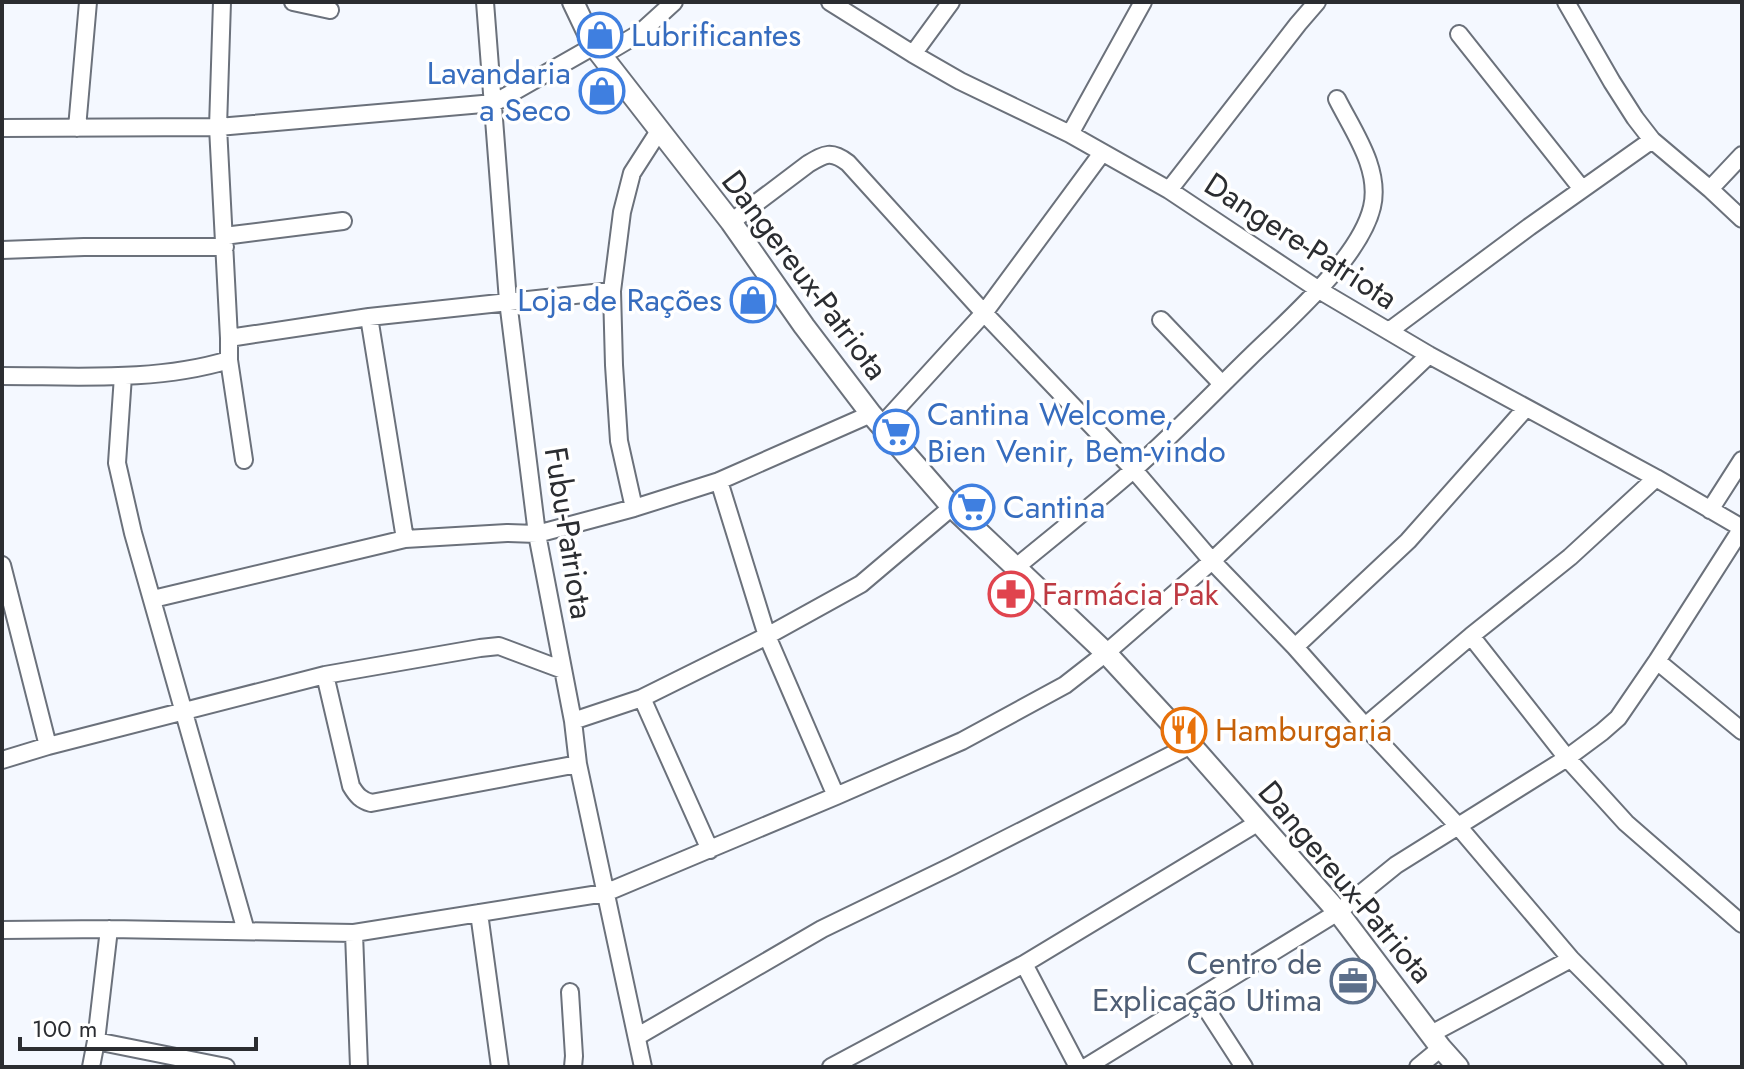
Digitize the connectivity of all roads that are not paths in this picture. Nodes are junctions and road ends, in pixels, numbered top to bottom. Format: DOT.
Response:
graph roads {
  1 [pos="88,2"];
  2 [pos="222,2"];
  3 [pos="293,2"];
  4 [pos="485,2"];
  5 [pos="573,2"];
  6 [pos="674,2"];
  7 [pos="830,2"];
  8 [pos="951,2"];
  9 [pos="1143,2"];
  10 [pos="1317,2"];
  11 [pos="1566,2"];
  12 [pos="330,10"];
  13 [pos="1459,34"];
  14 [pos="594,46"];
  15 [pos="913,54"];
  16 [pos="1337,99"];
  17 [pos="494,103"];
  18 [pos="218,127"];
  19 [pos="2,128"];
  20 [pos="77,128"];
  21 [pos="659,131"];
  22 [pos="1070,134"];
  23 [pos="1652,140"];
  24 [pos="1102,153"];
  25 [pos="1742,155"];
  26 [pos="1582,189"];
  27 [pos="1710,189"];
  28 [pos="1169,190"];
  29 [pos="1742,219"];
  30 [pos="343,221"];
  31 [pos="731,222"];
  32 [pos="225,241"];
  33 [pos="2,250"];
  34 [pos="1319,290"];
  35 [pos="612,291"];
  36 [pos="508,301"];
  37 [pos="984,313"];
  38 [pos="369,317"];
  39 [pos="1161,320"];
  40 [pos="1389,331"];
  41 [pos="229,338"];
  42 [pos="1429,355"];
  43 [pos="229,360"];
  44 [pos="2,376"];
  45 [pos="123,376"];
  46 [pos="1222,384"];
  47 [pos="1526,408"];
  48 [pos="876,420"];
  49 [pos="244,460"];
  50 [pos="1742,460"];
  51 [pos="1134,470"];
  52 [pos="1656,478"];
  53 [pos="719,481"];
  54 [pos="952,507"];
  55 [pos="634,508"];
  56 [pos="1710,510"];
  57 [pos="1742,528"];
  58 [pos="537,534"];
  59 [pos="405,539"];
  60 [pos="1212,561"];
  61 [pos="2,565"];
  62 [pos="1015,568"];
  63 [pos="153,599"];
  64 [pos="767,636"];
  65 [pos="1471,636"];
  66 [pos="1295,647"];
  67 [pos="1106,653"];
  68 [pos="1657,661"];
  69 [pos="563,670"];
  70 [pos="325,675"];
  71 [pos="642,698"];
  72 [pos="183,712"];
  73 [pos="573,721"];
  74 [pos="1365,726"];
  75 [pos="1742,731"];
  76 [pos="1191,745"];
  77 [pos="48,746"];
  78 [pos="1567,758"];
  79 [pos="2,760"];
  80 [pos="578,764"];
  81 [pos="836,796"];
  82 [pos="1259,822"];
  83 [pos="1458,826"];
  84 [pos="710,850"];
  85 [pos="605,893"];
  86 [pos="1338,912"];
  87 [pos="479,913"];
  88 [pos="1742,923"];
  89 [pos="109,929"];
  90 [pos="2,930"];
  91 [pos="246,931"];
  92 [pos="354,933"];
  93 [pos="1571,959"];
  94 [pos="1024,964"];
  95 [pos="570,992"];
  96 [pos="1200,999"];
  97 [pos="638,1036"];
  98 [pos="96,1041"];
  99 [pos="1436,1041"];
  100 [pos="91,1067"];
  101 [pos="226,1067"];
  102 [pos="359,1067"];
  103 [pos="500,1067"];
  104 [pos="573,1067"];
  105 [pos="643,1067"];
  106 [pos="831,1067"];
  107 [pos="1078,1067"];
  108 [pos="1086,1067"];
  109 [pos="1244,1067"];
  110 [pos="1418,1067"];
  111 [pos="1458,1067"];
  112 [pos="1678,1067"];
  1 -- 20 [label="street"];
  2 -- 18 [label="street"];
  3 -- 12 [label="street"];
  4 -- 17 [label="street, Fubu-Patriota"];
  5 -- 14 [label="street, Dangereux-Patriota"];
  6 -- 14 [label="street"];
  7 -- 15 [label="street, Dangere-Patriota"];
  8 -- 15 [label="street"];
  9 -- 22 [label="street"];
  10 -- 28 [label="street"];
  11 -- 23 [label="street"];
  13 -- 26 [label="street"];
  14 -- 17 [label="street"];
  14 -- 21 [label="street, Dangereux-Patriota"];
  15 -- 22 [label="street, Dangere-Patriota"];
  16 -- 34 [label="street"];
  17 -- 18 [label="street"];
  17 -- 36 [label="street, Fubu-Patriota"];
  18 -- 20 [label="street"];
  18 -- 32 [label="street"];
  19 -- 20 [label="street"];
  21 -- 31 [label="street, Dangereux-Patriota"];
  21 -- 35 [label="street"];
  22 -- 24 [label="street, Dangere-Patriota"];
  23 -- 26 [label="street"];
  23 -- 27 [label="street"];
  24 -- 28 [label="street, Dangere-Patriota"];
  24 -- 37 [label="street"];
  25 -- 27 [label="street"];
  26 -- 40 [label="street"];
  27 -- 29 [label="street"];
  28 -- 34 [label="street, Dangere-Patriota"];
  30 -- 32 [label="street"];
  31 -- 37 [label="street"];
  31 -- 48 [label="street, Dangereux-Patriota"];
  32 -- 33 [label="street"];
  32 -- 41 [label="street"];
  34 -- 40 [label="street, Dangere-Patriota"];
  34 -- 46 [label="street"];
  35 -- 36 [label="street"];
  35 -- 55 [label="street"];
  36 -- 38 [label="street"];
  36 -- 58 [label="street, Fubu-Patriota"];
  37 -- 48 [label="street"];
  37 -- 51 [label="street"];
  38 -- 41 [label="street"];
  38 -- 59 [label="street"];
  39 -- 46 [label="street"];
  40 -- 42 [label="street, Dangere-Patriota"];
  41 -- 43 [label="street"];
  42 -- 47 [label="street, Dangere-Patriota"];
  42 -- 60 [label="street"];
  43 -- 45 [label="street"];
  43 -- 49 [label="street"];
  44 -- 45 [label="street"];
  45 -- 63 [label="street"];
  46 -- 51 [label="street"];
  47 -- 52 [label="street, Dangere-Patriota"];
  47 -- 66 [label="street"];
  48 -- 53 [label="street"];
  48 -- 54 [label="street, Dangereux-Patriota"];
  50 -- 56 [label="street"];
  51 -- 60 [label="street"];
  51 -- 62 [label="street"];
  52 -- 56 [label="street, Dangere-Patriota"];
  52 -- 65 [label="street"];
  53 -- 55 [label="street"];
  53 -- 64 [label="street"];
  54 -- 62 [label="street, Dangereux-Patriota"];
  54 -- 64 [label="street"];
  55 -- 58 [label="street"];
  56 -- 57 [label="street, Dangere-Patriota"];
  57 -- 68 [label="street"];
  58 -- 59 [label="street"];
  58 -- 69 [label="street, Fubu-Patriota"];
  59 -- 63 [label="street"];
  60 -- 66 [label="street"];
  60 -- 67 [label="street"];
  61 -- 77 [label="street"];
  62 -- 67 [label="street, Dangereux-Patriota"];
  63 -- 72 [label="street"];
  64 -- 71 [label="street"];
  64 -- 81 [label="street"];
  65 -- 74 [label="street"];
  65 -- 78 [label="street"];
  66 -- 74 [label="street"];
  67 -- 76 [label="street, Dangereux-Patriota"];
  67 -- 81 [label="street"];
  68 -- 75 [label="street"];
  68 -- 78 [label="street"];
  69 -- 70 [label="street"];
  69 -- 73 [label="street, Fubu-Patriota"];
  70 -- 72 [label="street"];
  70 -- 80 [label="street"];
  71 -- 73 [label="street"];
  71 -- 84 [label="street"];
  72 -- 77 [label="street"];
  72 -- 91 [label="street"];
  73 -- 80 [label="street, Fubu-Patriota"];
  74 -- 83 [label="street"];
  76 -- 82 [label="street, Dangereux-Patriota"];
  76 -- 97 [label="street"];
  77 -- 79 [label="street"];
  78 -- 83 [label="street"];
  78 -- 88 [label="street"];
  80 -- 85 [label="street, Fubu-Patriota"];
  81 -- 84 [label="street"];
  82 -- 86 [label="street, Dangereux-Patriota"];
  82 -- 94 [label="street"];
  83 -- 86 [label="street"];
  83 -- 93 [label="street"];
  84 -- 85 [label="street"];
  85 -- 87 [label="street"];
  85 -- 97 [label="street, Fubu-Patriota"];
  86 -- 96 [label="street"];
  86 -- 99 [label="street, Dangereux-Patriota"];
  87 -- 92 [label="street"];
  87 -- 103 [label="street"];
  89 -- 90 [label="street"];
  89 -- 91 [label="street"];
  89 -- 98 [label="street"];
  91 -- 92 [label="street"];
  92 -- 102 [label="street"];
  93 -- 99 [label="street"];
  93 -- 112 [label="street"];
  94 -- 106 [label="street"];
  94 -- 107 [label="street"];
  95 -- 104 [label="street"];
  96 -- 108 [label="street"];
  96 -- 109 [label="street"];
  97 -- 105 [label="street, Fubu-Patriota"];
  98 -- 100 [label="street"];
  98 -- 101 [label="street"];
  99 -- 110 [label="street"];
  99 -- 111 [label="street, Dangereux-Patriota"];
}
